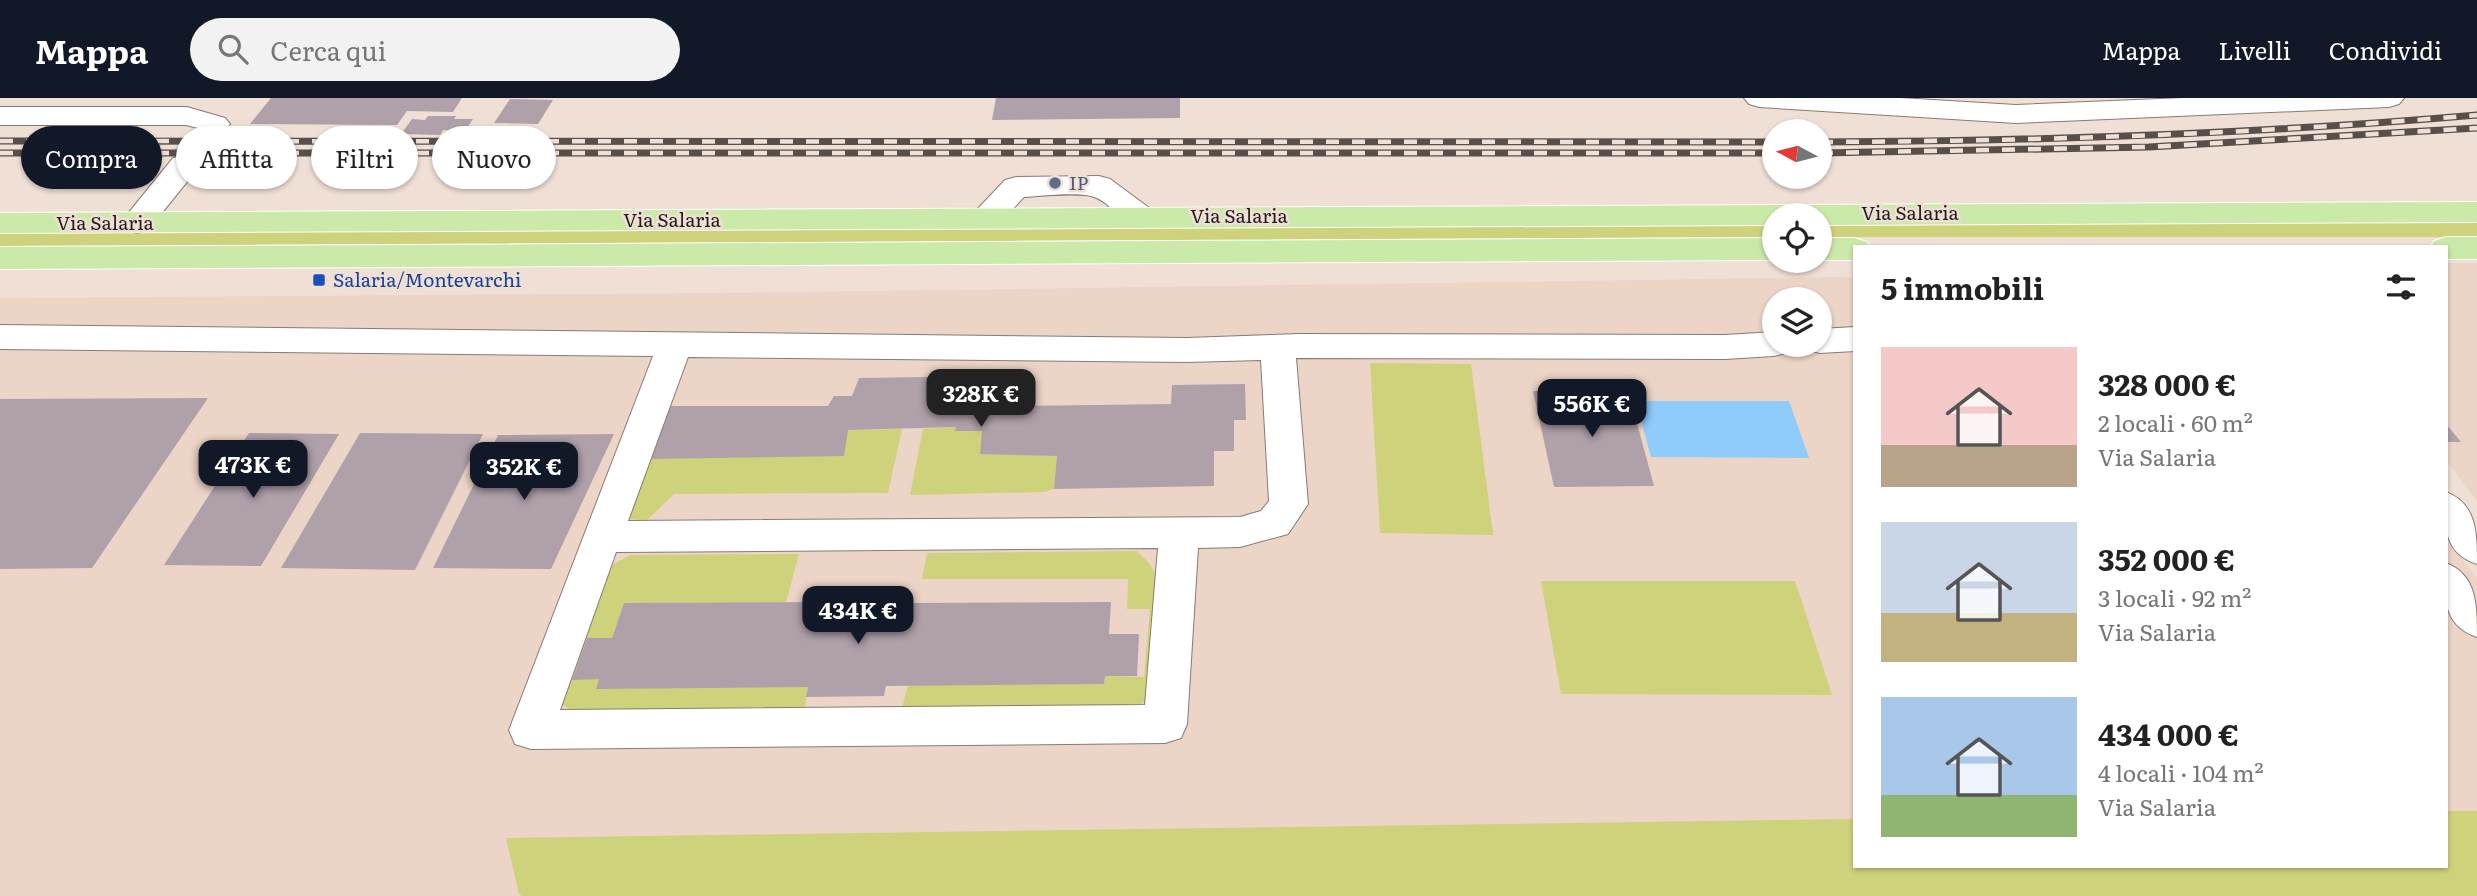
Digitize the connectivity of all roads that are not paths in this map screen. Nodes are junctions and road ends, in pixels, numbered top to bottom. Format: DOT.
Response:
graph roads {
  1 [pos="1759,98"];
  2 [pos="2389,98"];
  3 [pos="0,117"];
  4 [pos="214,126"];
  5 [pos="176,175"];
  6 [pos="2477,212"];
  7 [pos="0,222"];
  8 [pos="137,223"];
  9 [pos="2448,248"];
  10 [pos="2477,248"];
  11 [pos="1762,249"];
  12 [pos="1832,249"];
  13 [pos="1853,249"];
  14 [pos="0,258"];
  15 [pos="0,337"];
  16 [pos="1853,339"];
  17 [pos="1832,340"];
  18 [pos="676,343"];
  19 [pos="1762,345"];
  20 [pos="1278,347"];
  21 [pos="2448,510"];
  22 [pos="1179,533"];
  23 [pos="601,537"];
  24 [pos="2477,548"];
  25 [pos="2448,582"];
  26 [pos="2477,620"];
  1 -- 2 [label="street"];
  3 -- 4 [label="street"];
  5 -- 8 [label="street"];
  6 -- 8 [label="main road, Via Salaria"];
  7 -- 8 [label="main road, Via Salaria"];
  9 -- 10 [label="main road"];
  11 -- 14 [label="main road, Via Salaria"];
  12 -- 13 [label="main road, Via Salaria"];
  15 -- 18 [label="street"];
  16 -- 17 [label="street"];
  18 -- 20 [label="street"];
  18 -- 23 [label="street"];
  19 -- 20 [label="street"];
  20 -- 22 [label="street"];
  21 -- 24 [label="street"];
  22 -- 23 [label="street"];
  22 -- 23 [label="street"];
  25 -- 26 [label="street"];
}
